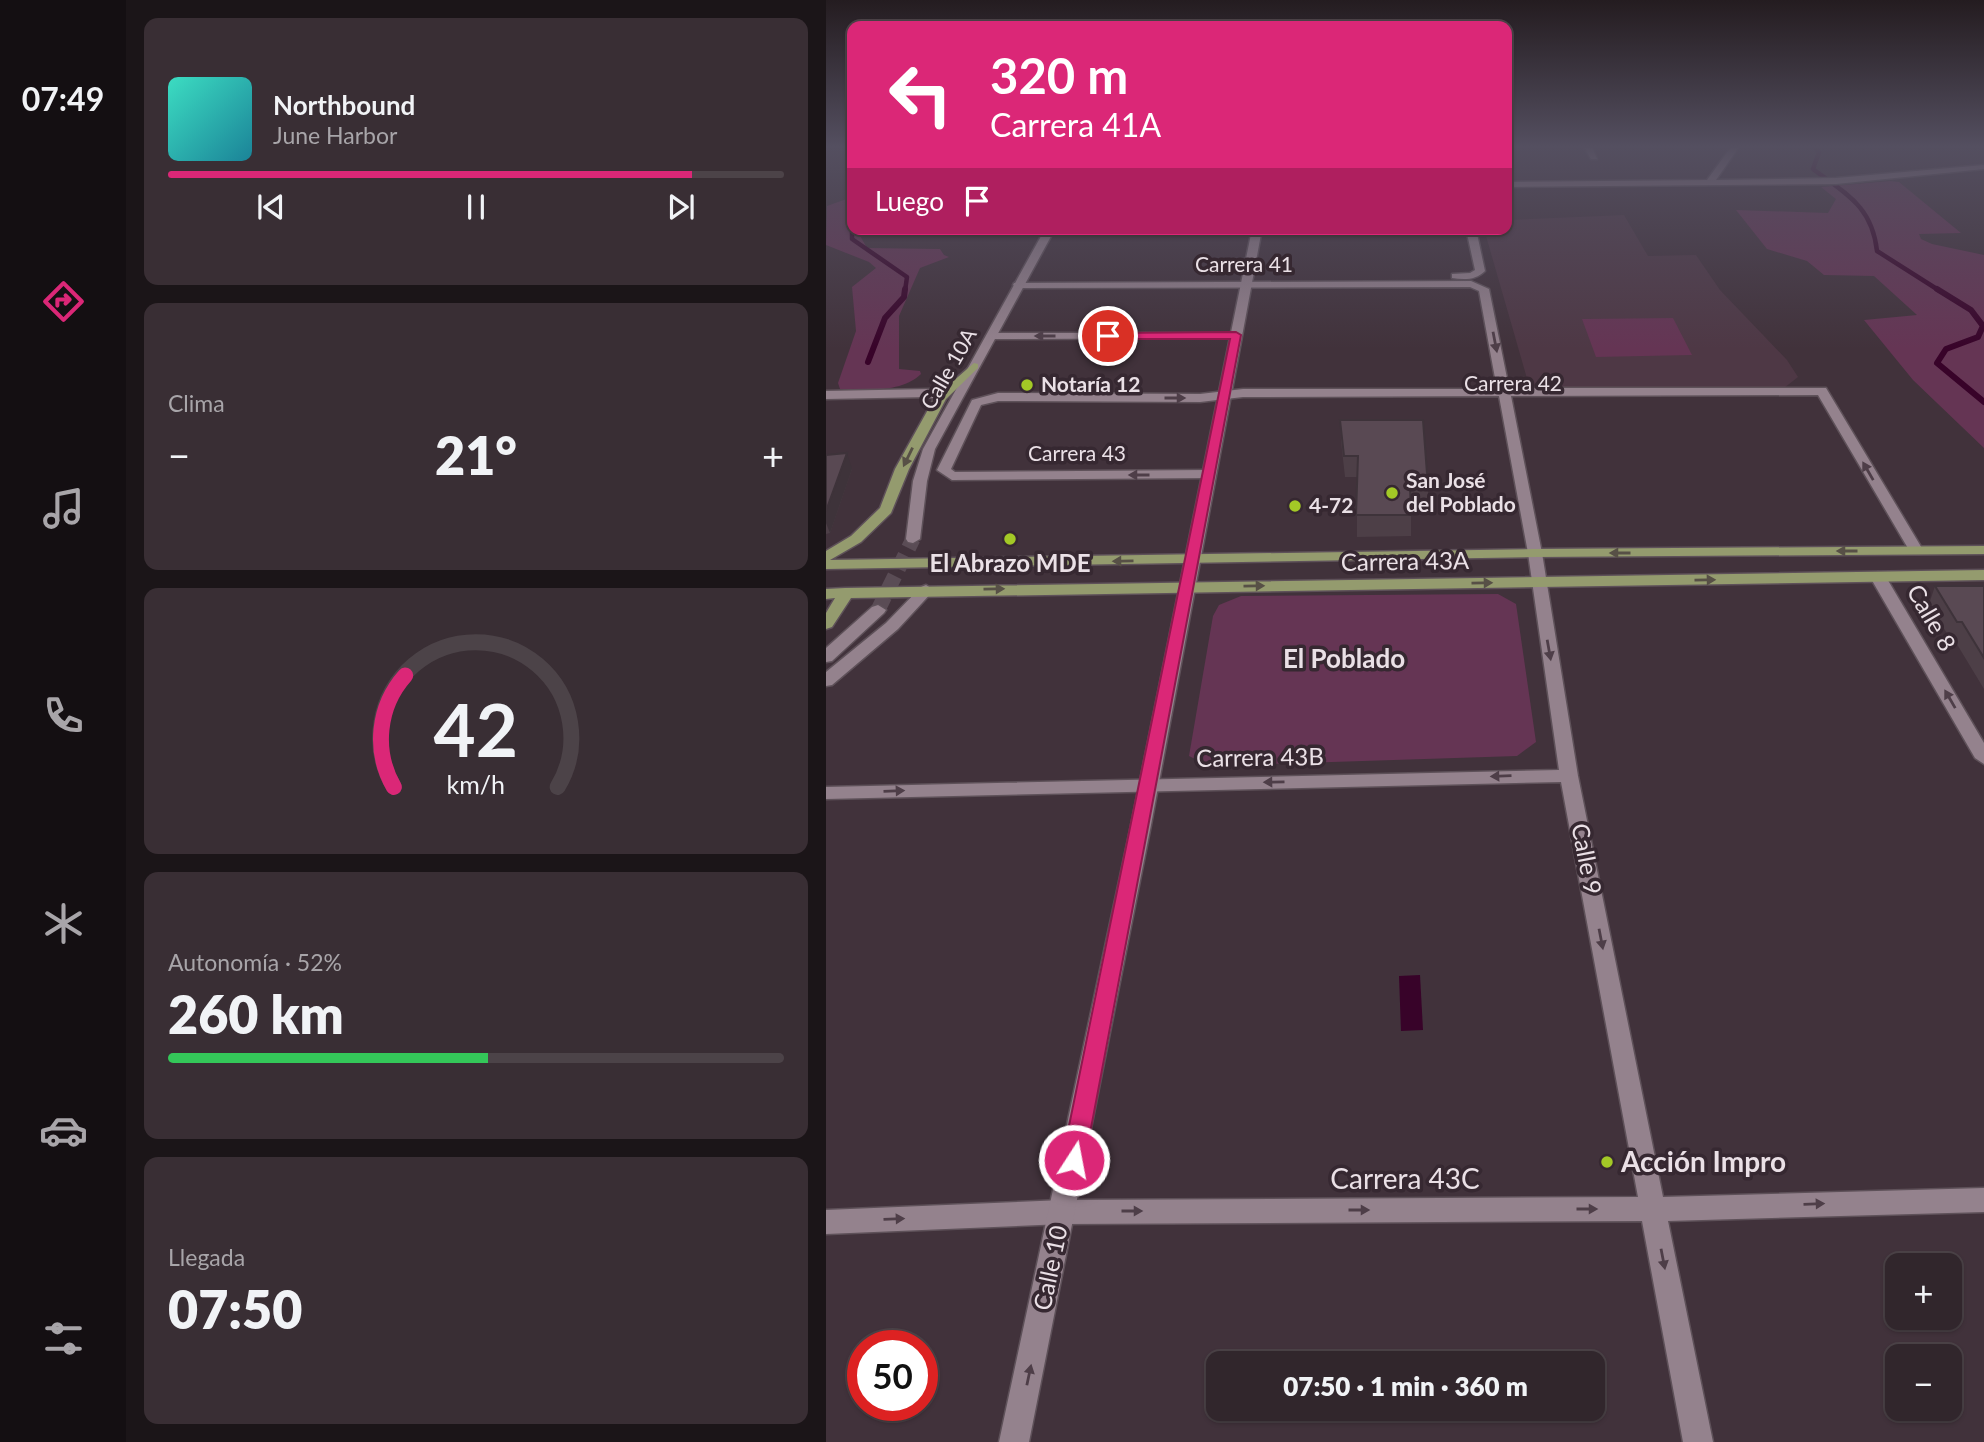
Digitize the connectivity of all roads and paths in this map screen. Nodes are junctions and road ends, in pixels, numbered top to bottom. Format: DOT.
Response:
graph roads {
  1 [pos="1047,235"];
  2 [pos="1256,235"];
  3 [pos="1472,235"];
  4 [pos="1246,280"];
  5 [pos="1477,280"];
  6 [pos="1020,282"];
  7 [pos="1236,335"];
  8 [pos="992,336"];
  9 [pos="974,366"];
  10 [pos="826,395"];
  11 [pos="1825,396"];
  12 [pos="941,397"];
  13 [pos="1506,398"];
  14 [pos="984,399"];
  15 [pos="1222,399"];
  16 [pos="948,474"];
  17 [pos="1208,474"];
  18 [pos="913,539"];
  19 [pos="1916,550"];
  20 [pos="1984,550"];
  21 [pos="1535,553"];
  22 [pos="826,557"];
  23 [pos="1191,561"];
  24 [pos="826,565"];
  25 [pos="1984,575"];
  26 [pos="1878,576"];
  27 [pos="1539,583"];
  28 [pos="1186,587"];
  29 [pos="926,590"];
  30 [pos="845,593"];
  31 [pos="826,594"];
  32 [pos="878,610"];
  33 [pos="826,624"];
  34 [pos="826,657"];
  35 [pos="826,681"];
  36 [pos="1984,758"];
  37 [pos="1570,776"];
  38 [pos="1149,784"];
  39 [pos="826,793"];
  40 [pos="1984,1200"];
  41 [pos="1653,1209"];
  42 [pos="1063,1212"];
  43 [pos="826,1222"];
  44 [pos="1014,1442"];
  45 [pos="1698,1442"];
  1 -- 6 [label="street, Calle 10A"];
  2 -- 4 [label="street, Calle 10"];
  3 -- 5 [label="street, Calle 9"];
  4 -- 5 [label="street, Carrera 41"];
  4 -- 6 [label="street, Carrera 41"];
  4 -- 7 [label="street, Calle 10"];
  5 -- 13 [label="street, Calle 9, one-way"];
  6 -- 8 [label="street, Calle 10A"];
  7 -- 8 [label="street, one-way"];
  7 -- 15 [label="street, Calle 10"];
  8 -- 9 [label="street, Calle 10A"];
  9 -- 12 [label="main road"];
  9 -- 18 [label="street, Calle 10A"];
  10 -- 12 [label="street"];
  11 -- 13 [label="street, Carrera 42"];
  19 -- 11 [label="street, Calle 8, one-way"];
  12 -- 22 [label="main road, one-way"];
  13 -- 15 [label="street, Carrera 42"];
  13 -- 21 [label="street, Calle 9"];
  14 -- 15 [label="street, Carrera 42, one-way"];
  14 -- 16 [label="street, Calle 10A"];
  15 -- 17 [label="street, Calle 10"];
  17 -- 16 [label="street, Carrera 43, one-way"];
  17 -- 23 [label="street, Calle 10"];
  19 -- 20 [label="main road, Carrera 43A"];
  19 -- 21 [label="main road, Carrera 43A, one-way"];
  21 -- 23 [label="main road, Carrera 43A"];
  21 -- 27 [label="street, Calle 9"];
  23 -- 24 [label="main road, Carrera 43A, one-way"];
  23 -- 28 [label="street, Calle 10"];
  25 -- 26 [label="main road, Carrera 43A"];
  27 -- 26 [label="main road, Carrera 43A, one-way"];
  36 -- 26 [label="street, Calle 8, one-way"];
  28 -- 27 [label="main road, Carrera 43A, one-way"];
  27 -- 37 [label="street, Calle 9, one-way"];
  29 -- 28 [label="main road, Carrera 43A, one-way"];
  28 -- 38 [label="street, Calle 10"];
  29 -- 30 [label="main road, Carrera 43A"];
  29 -- 35 [label="street"];
  30 -- 31 [label="main road, Carrera 43A"];
  30 -- 33 [label="main road"];
  32 -- 34 [label="street"];
  37 -- 38 [label="street, Carrera 43B, one-way"];
  37 -- 41 [label="street, Calle 9, one-way"];
  39 -- 38 [label="street, Carrera 43B, one-way"];
  38 -- 42 [label="street, Calle 10"];
  41 -- 40 [label="street, Carrera 43C, one-way"];
  42 -- 41 [label="street, Carrera 43C, one-way"];
  41 -- 45 [label="street, Calle 9, one-way"];
  43 -- 42 [label="street, Carrera 43C, one-way"];
  44 -- 42 [label="street, Calle 10, one-way"];
}
